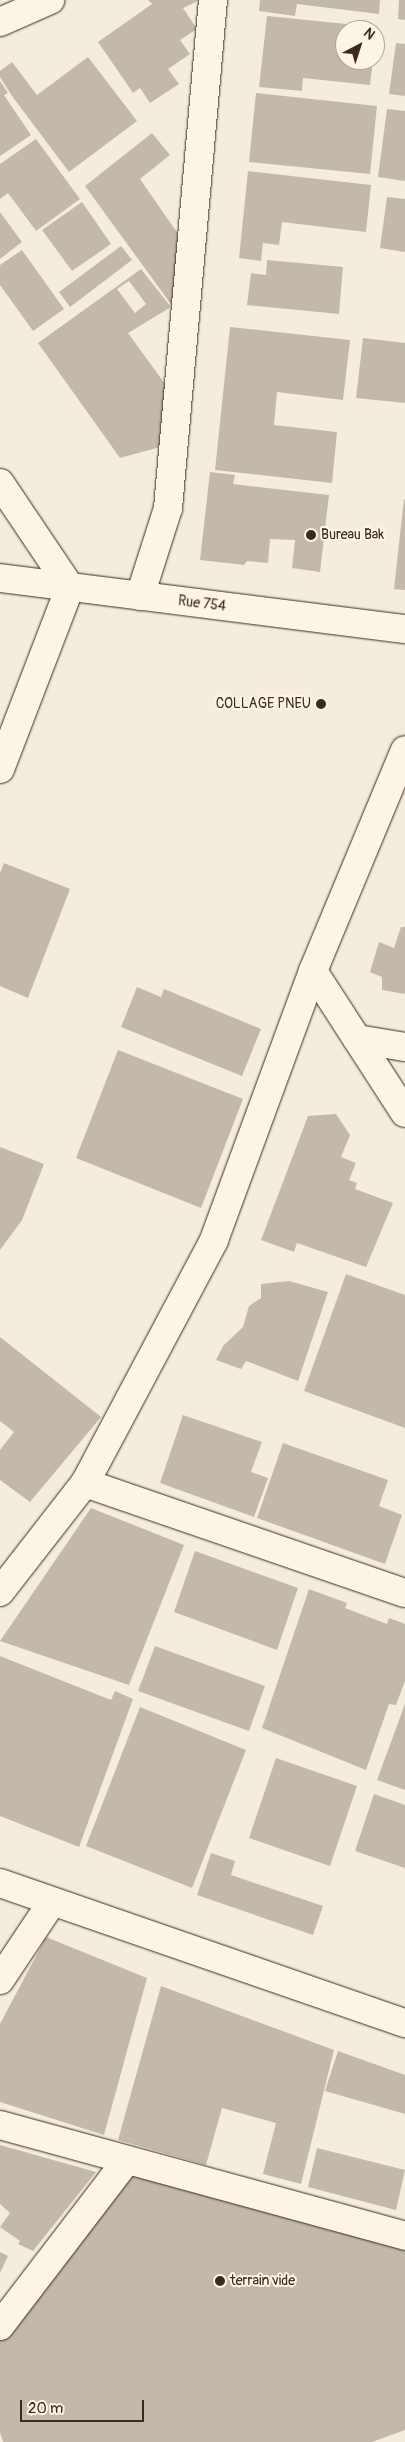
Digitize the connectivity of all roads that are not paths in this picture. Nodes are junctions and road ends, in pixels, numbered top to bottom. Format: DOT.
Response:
graph roads {
  1 [pos="50,0"];
  2 [pos="213,0"];
  3 [pos="0,22"];
  4 [pos="0,483"];
  5 [pos="0,578"];
  6 [pos="70,587"];
  7 [pos="140,596"];
  8 [pos="405,629"];
  9 [pos="405,750"];
  10 [pos="0,769"];
  11 [pos="313,971"];
  12 [pos="357,1038"];
  13 [pos="405,1046"];
  14 [pos="405,1113"];
  15 [pos="85,1484"];
  16 [pos="0,1592"];
  17 [pos="405,1593"];
  18 [pos="0,1883"];
  19 [pos="52,1902"];
  20 [pos="0,1980"];
  21 [pos="405,2023"];
  22 [pos="0,2126"];
  23 [pos="127,2160"];
  24 [pos="405,2236"];
  25 [pos="0,2326"];
  1 -- 3 [label="street"];
  2 -- 7 [label="street"];
  4 -- 6 [label="street"];
  5 -- 6 [label="street, Rue 754"];
  6 -- 7 [label="street, Rue 754"];
  6 -- 10 [label="street"];
  7 -- 8 [label="street, Rue 754"];
  9 -- 11 [label="street"];
  11 -- 12 [label="street"];
  11 -- 15 [label="street"];
  12 -- 13 [label="street"];
  12 -- 14 [label="street"];
  15 -- 16 [label="street"];
  15 -- 17 [label="street"];
  18 -- 19 [label="street"];
  19 -- 20 [label="street"];
  19 -- 21 [label="street"];
  22 -- 23 [label="street"];
  23 -- 24 [label="street"];
  23 -- 25 [label="street"];
}
